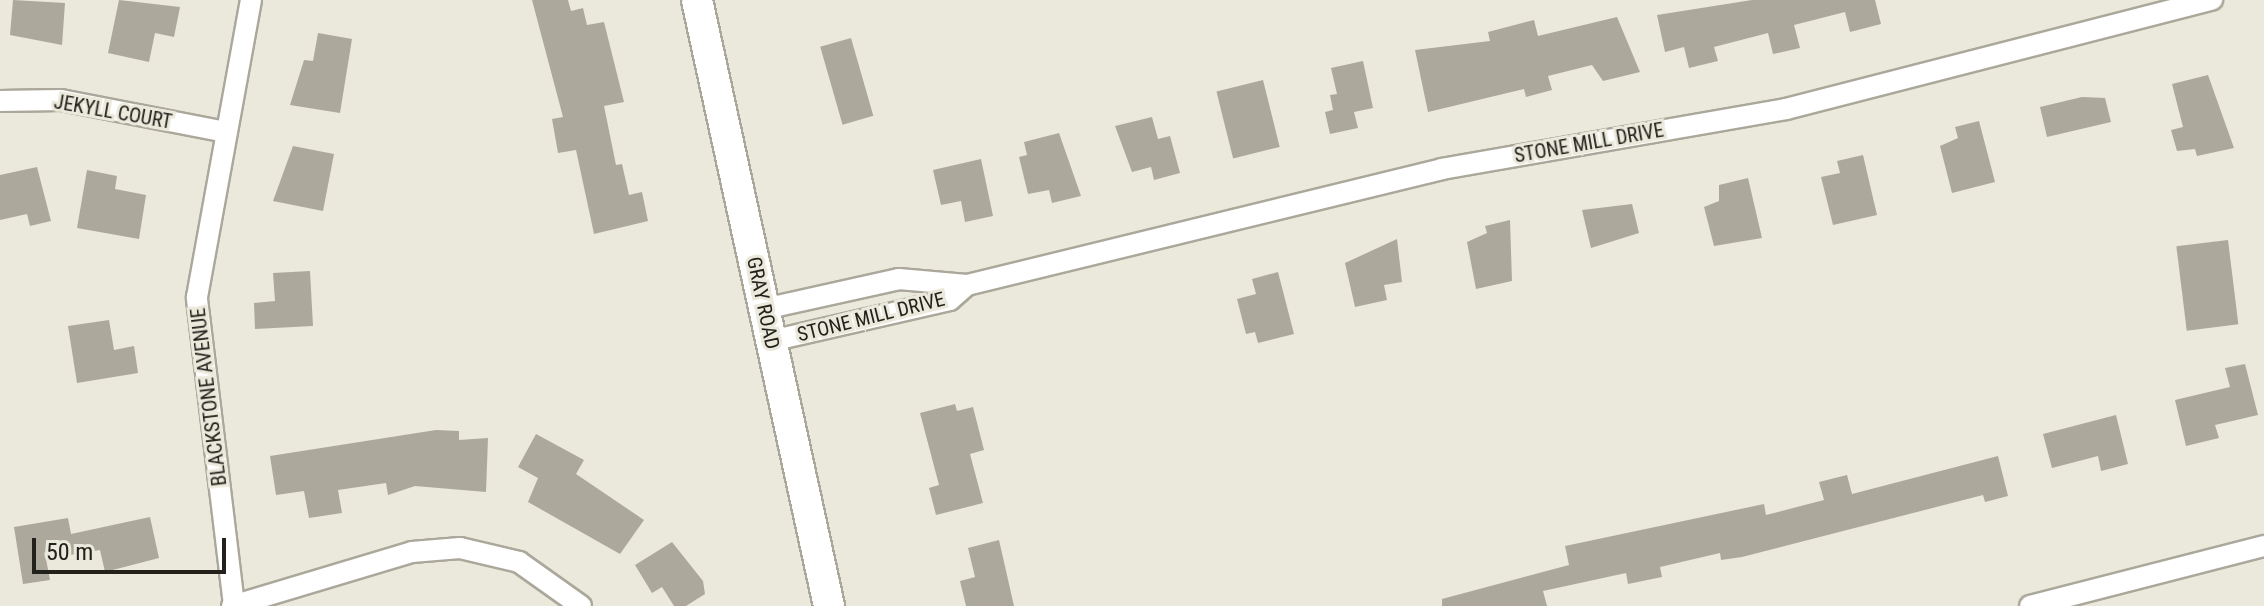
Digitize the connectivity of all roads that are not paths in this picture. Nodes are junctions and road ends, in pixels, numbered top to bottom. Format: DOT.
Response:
graph roads {
  1 [pos="251,0"];
  2 [pos="697,0"];
  3 [pos="2212,0"];
  4 [pos="0,101"];
  5 [pos="226,132"];
  6 [pos="967,285"];
  7 [pos="764,309"];
  8 [pos="771,341"];
  9 [pos="2264,546"];
  10 [pos="233,606"];
  11 [pos="581,606"];
  12 [pos="829,606"];
  13 [pos="2030,606"];
  1 -- 5 [label="street, BLACKSTONE AVENUE"];
  2 -- 7 [label="street, GRAY ROAD"];
  3 -- 6 [label="street, STONE MILL DRIVE"];
  4 -- 5 [label="street, JEKYLL COURT"];
  5 -- 10 [label="street, BLACKSTONE AVENUE"];
  6 -- 7 [label="street, STONE MILL DRIVE"];
  6 -- 8 [label="street, STONE MILL DRIVE"];
  7 -- 8 [label="street, GRAY ROAD"];
  8 -- 12 [label="street, GRAY ROAD"];
  9 -- 13 [label="street"];
  10 -- 11 [label="street"];
}
